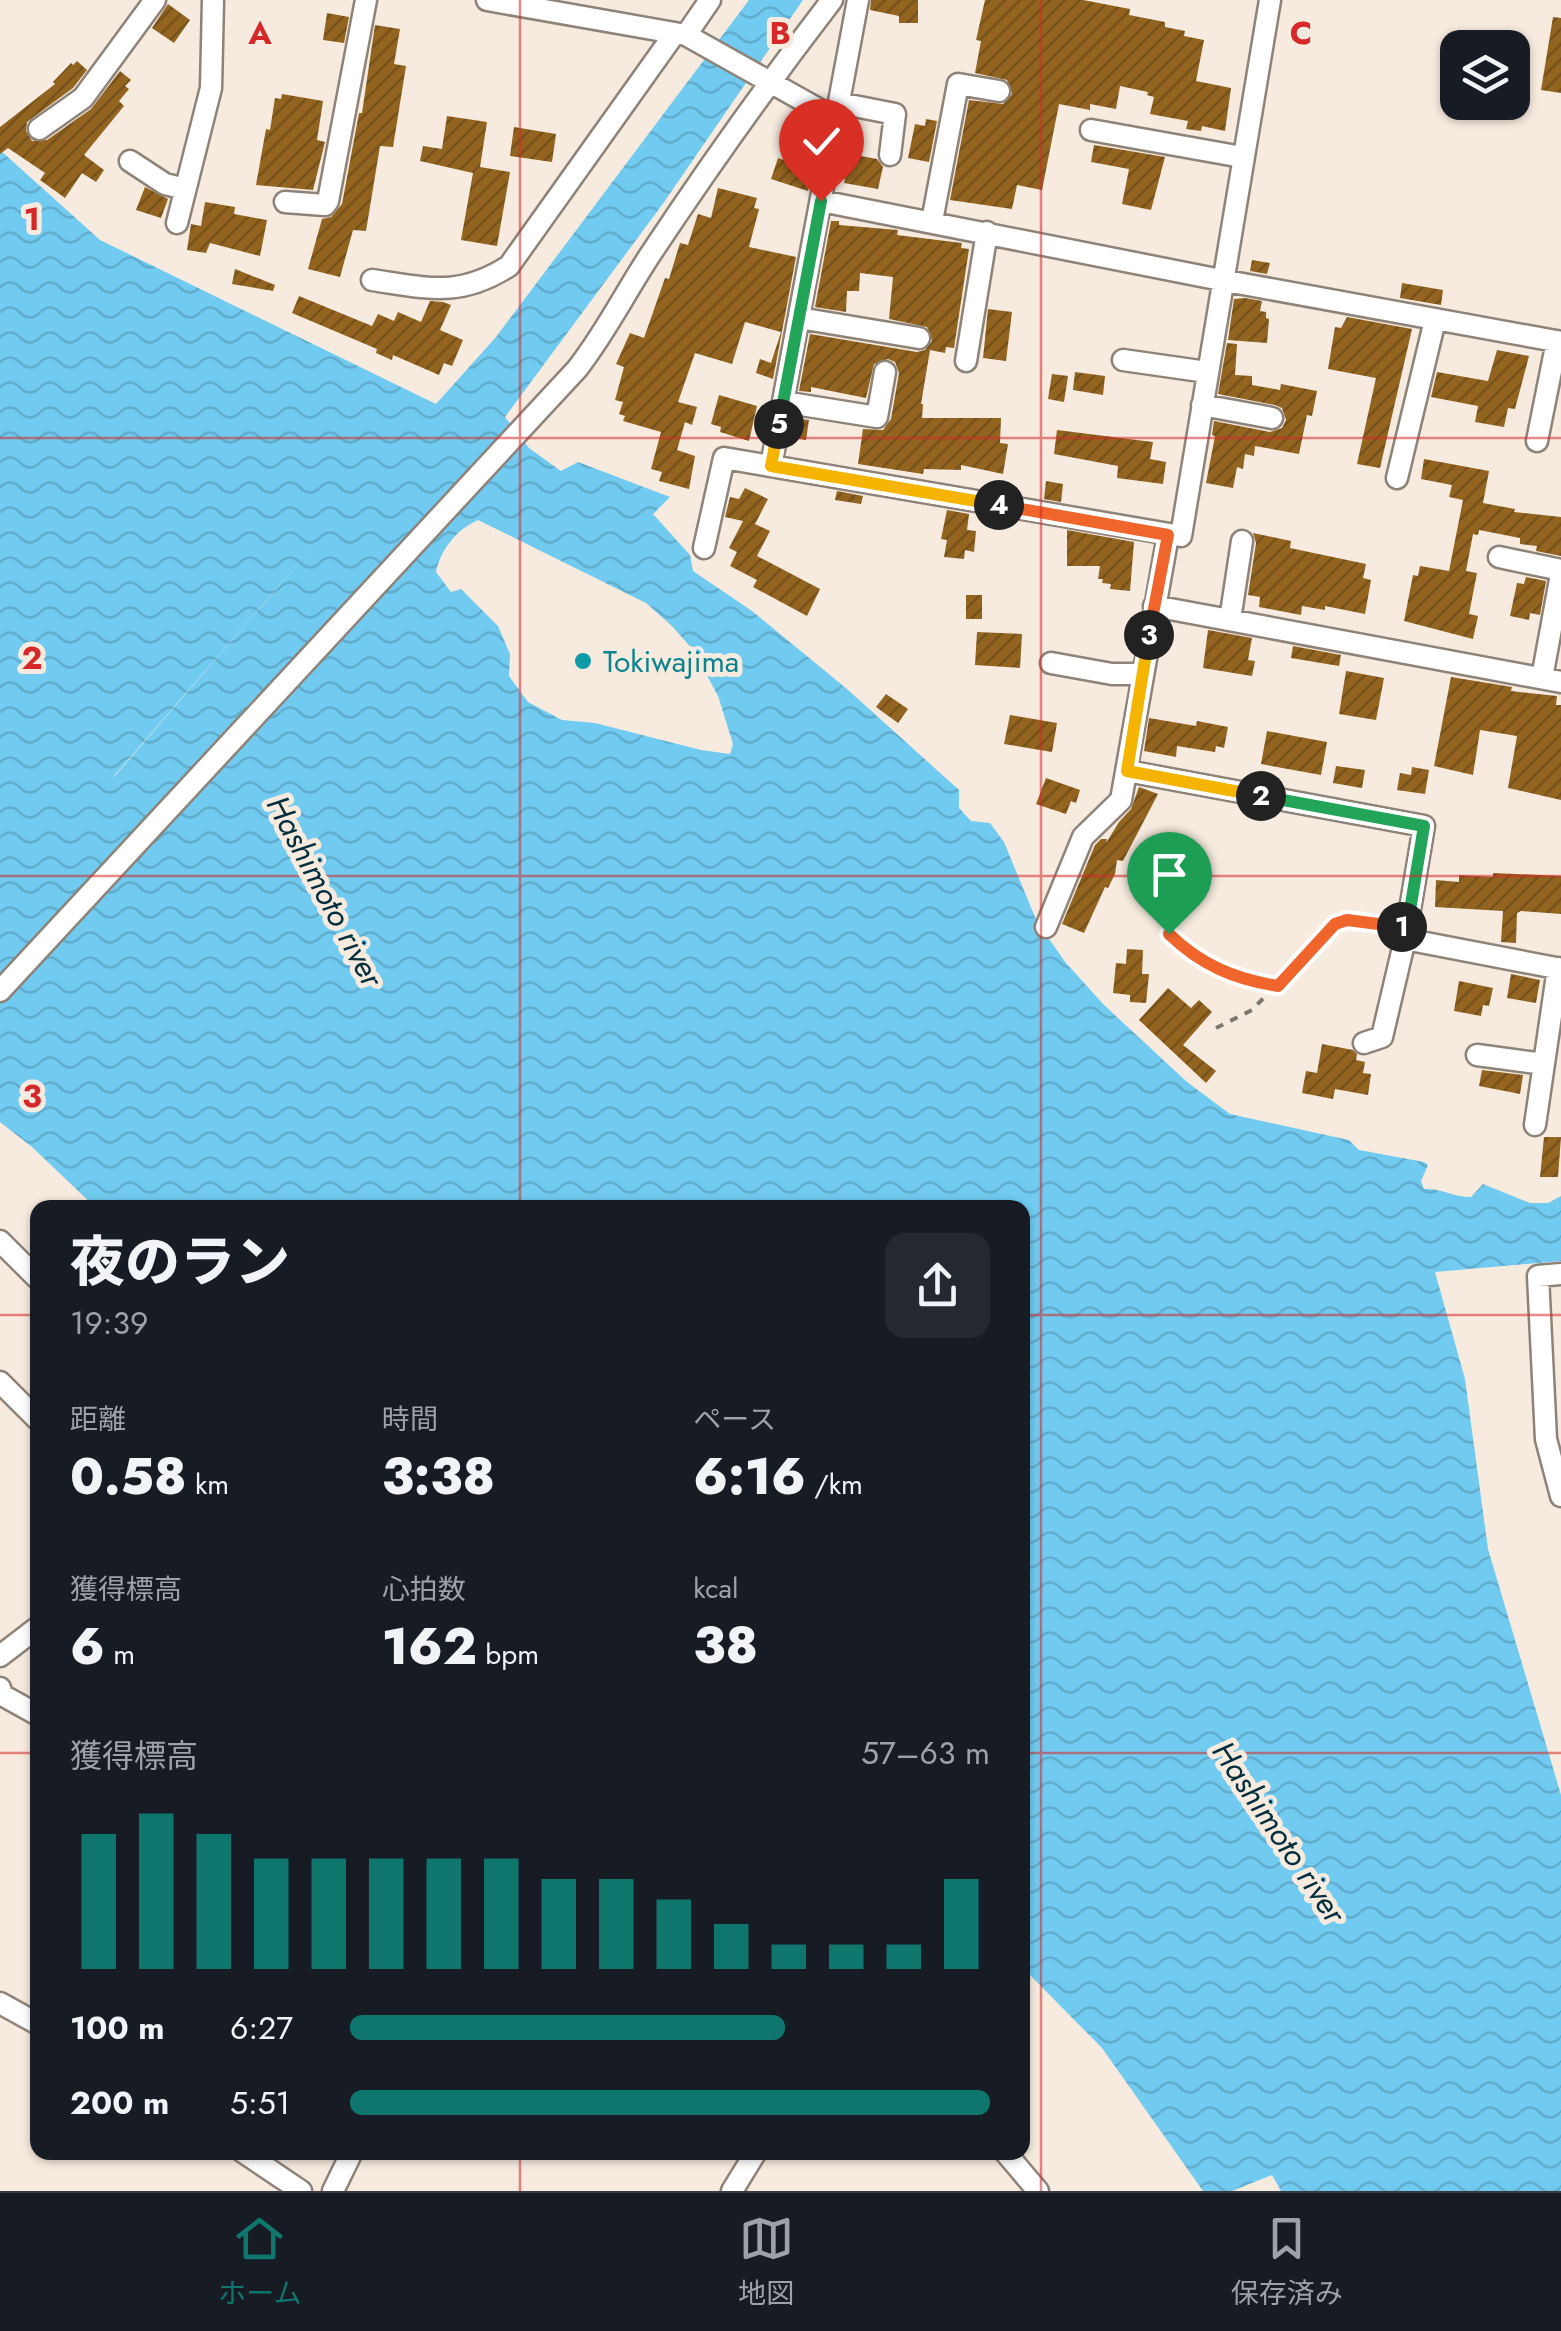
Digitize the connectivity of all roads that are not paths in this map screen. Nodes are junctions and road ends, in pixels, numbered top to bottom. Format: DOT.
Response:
graph roads {
  1 [pos="155,0"];
  2 [pos="213,0"];
  3 [pos="366,0"];
  4 [pos="488,0"];
  5 [pos="710,0"];
  6 [pos="832,0"];
  7 [pos="858,0"];
  8 [pos="1270,0"];
  9 [pos="687,36"];
  10 [pos="762,80"];
  11 [pos="999,91"];
  12 [pos="838,111"];
  13 [pos="39,129"];
  14 [pos="1090,130"];
  15 [pos="890,155"];
  16 [pos="1242,157"];
  17 [pos="130,160"];
  18 [pos="186,189"];
  19 [pos="821,201"];
  20 [pos="286,202"];
  21 [pos="932,221"];
  22 [pos="177,223"];
  23 [pos="987,232"];
  24 [pos="372,280"];
  25 [pos="1222,280"];
  26 [pos="798,318"];
  27 [pos="1435,320"];
  28 [pos="920,338"];
  29 [pos="1559,342"];
  30 [pos="966,360"];
  31 [pos="1123,360"];
  32 [pos="885,372"];
  33 [pos="1207,372"];
  34 [pos="783,402"];
  35 [pos="1202,405"];
  36 [pos="1272,418"];
  37 [pos="1538,441"];
  38 [pos="771,466"];
  39 [pos="1397,478"];
  40 [pos="1168,535"];
  41 [pos="1242,541"];
  42 [pos="704,548"];
  43 [pos="1498,557"];
  44 [pos="1561,572"];
  45 [pos="1154,606"];
  46 [pos="1230,620"];
  47 [pos="1051,663"];
  48 [pos="1143,674"];
  49 [pos="1551,680"];
  50 [pos="1127,771"];
  51 [pos="1046,927"];
  52 [pos="1406,934"];
  53 [pos="1560,969"];
  54 [pos="0,991"];
  55 [pos="1364,1043"];
  56 [pos="1478,1056"];
  57 [pos="1544,1064"];
  58 [pos="1535,1124"];
  59 [pos="0,1241"];
  60 [pos="30,1271"];
  61 [pos="1561,1274"];
  62 [pos="0,1382"];
  63 [pos="30,1412"];
  64 [pos="1561,1496"];
  65 [pos="30,1633"];
  66 [pos="0,1656"];
  67 [pos="0,1688"];
  68 [pos="30,1711"];
  69 [pos="0,2003"];
  70 [pos="30,2020"];
  71 [pos="255,2160"];
  72 [pos="348,2160"];
  73 [pos="751,2160"];
  74 [pos="1013,2160"];
  75 [pos="301,2191"];
  76 [pos="332,2191"];
  77 [pos="732,2191"];
  78 [pos="1038,2191"];
  1 -- 13 [label="street"];
  2 -- 18 [label="street"];
  3 -- 20 [label="street"];
  4 -- 9 [label="street"];
  5 -- 9 [label="street"];
  6 -- 10 [label="street"];
  7 -- 12 [label="street"];
  8 -- 16 [label="street"];
  9 -- 10 [label="street"];
  9 -- 24 [label="street"];
  10 -- 12 [label="street"];
  10 -- 54 [label="street"];
  11 -- 21 [label="street"];
  12 -- 15 [label="street"];
  12 -- 19 [label="street"];
  14 -- 16 [label="street"];
  16 -- 25 [label="street"];
  17 -- 18 [label="street"];
  18 -- 22 [label="street"];
  19 -- 21 [label="street"];
  19 -- 26 [label="street"];
  21 -- 23 [label="street"];
  23 -- 25 [label="street"];
  23 -- 30 [label="street"];
  25 -- 27 [label="street"];
  25 -- 33 [label="street"];
  26 -- 28 [label="street"];
  26 -- 34 [label="street"];
  27 -- 29 [label="street"];
  27 -- 39 [label="street"];
  29 -- 37 [label="street"];
  31 -- 33 [label="street"];
  32 -- 34 [label="street"];
  33 -- 35 [label="street"];
  34 -- 38 [label="street"];
  35 -- 36 [label="street"];
  35 -- 40 [label="street"];
  38 -- 40 [label="street"];
  38 -- 42 [label="street"];
  40 -- 45 [label="street"];
  41 -- 46 [label="street"];
  43 -- 44 [label="street"];
  44 -- 49 [label="street"];
  45 -- 46 [label="street"];
  45 -- 48 [label="street"];
  46 -- 49 [label="street"];
  47 -- 48 [label="street"];
  48 -- 50 [label="street"];
  50 -- 51 [label="street"];
  50 -- 52 [label="street"];
  52 -- 53 [label="street"];
  52 -- 55 [label="street"];
  53 -- 57 [label="street"];
  56 -- 57 [label="street"];
  57 -- 58 [label="street"];
  59 -- 60 [label="street"];
  61 -- 64 [label="street"];
  62 -- 63 [label="street"];
  65 -- 66 [label="street"];
  67 -- 68 [label="street"];
  69 -- 70 [label="street"];
  71 -- 75 [label="street"];
  72 -- 76 [label="street"];
  73 -- 77 [label="street"];
  74 -- 78 [label="street"];
}
